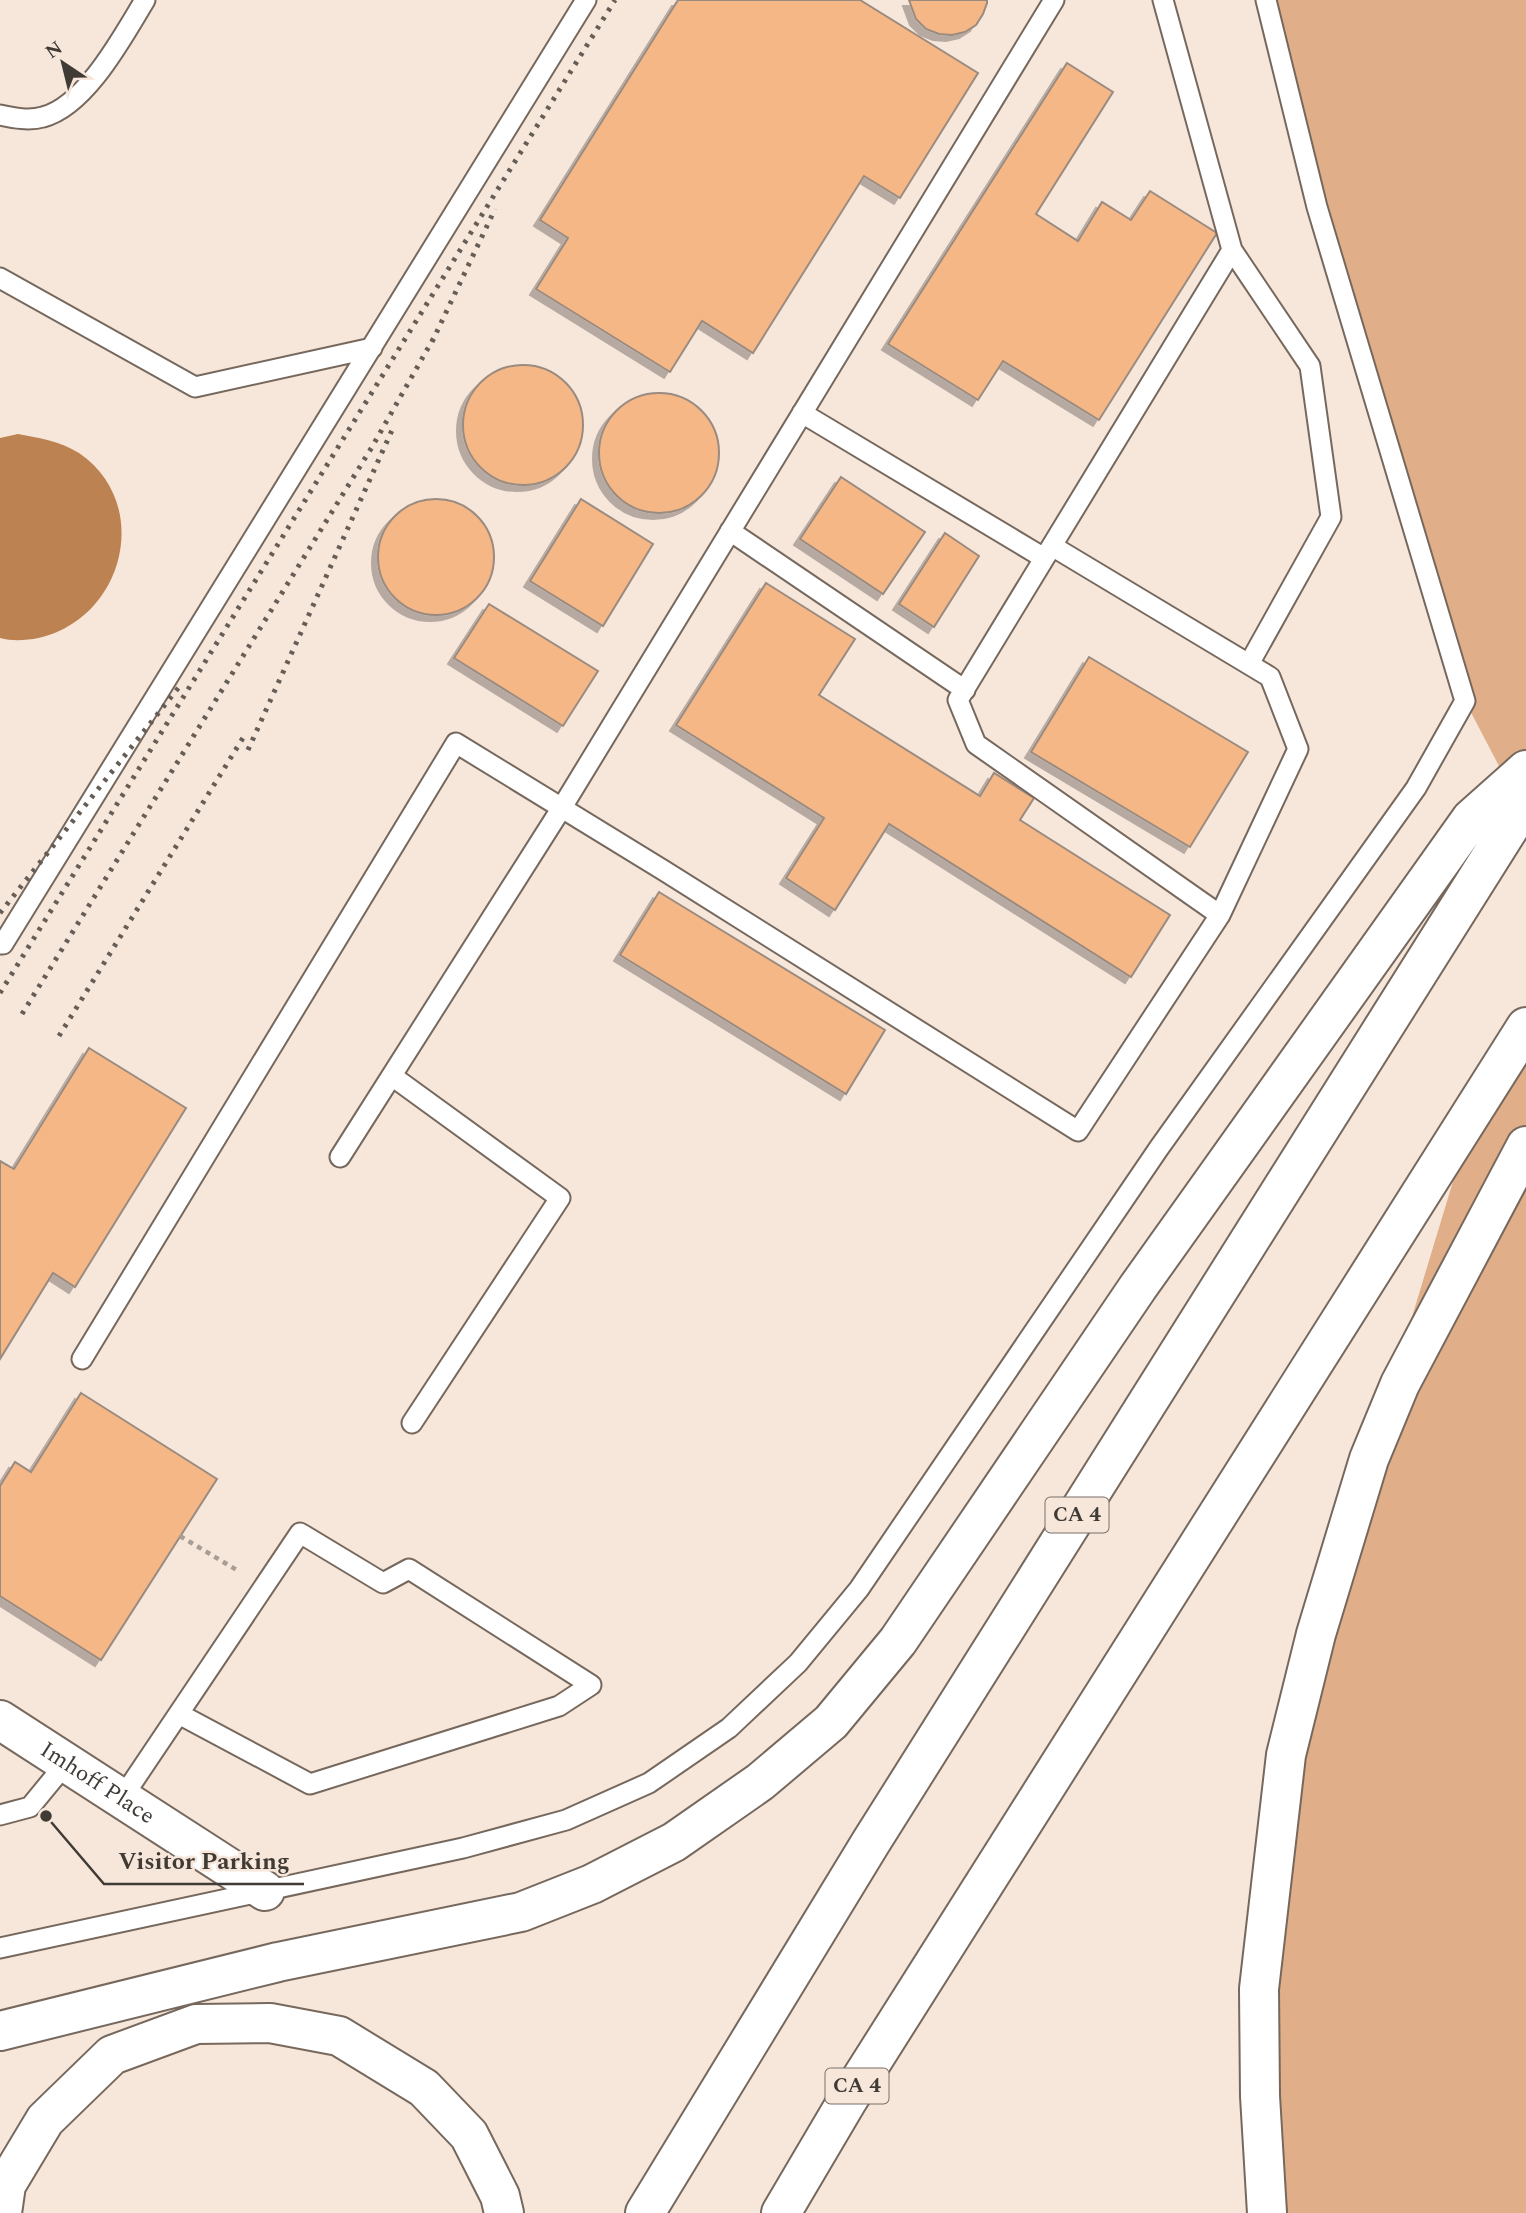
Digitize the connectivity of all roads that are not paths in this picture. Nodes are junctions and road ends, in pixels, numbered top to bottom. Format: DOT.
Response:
graph roads {
  1 [pos="145,0"];
  2 [pos="586,0"];
  3 [pos="1054,0"];
  4 [pos="1163,0"];
  5 [pos="1266,0"];
  6 [pos="0,115"];
  7 [pos="1232,250"];
  8 [pos="0,278"];
  9 [pos="372,348"];
  10 [pos="802,413"];
  11 [pos="730,531"];
  12 [pos="1048,552"];
  13 [pos="1249,664"];
  14 [pos="965,690"];
  15 [pos="1518,795"];
  16 [pos="561,809"];
  17 [pos="1220,915"];
  18 [pos="0,944"];
  19 [pos="1526,1027"];
  20 [pos="392,1076"];
  21 [pos="1526,1146"];
  22 [pos="340,1157"];
  23 [pos="82,1359"];
  24 [pos="412,1423"];
  25 [pos="179,1714"];
  26 [pos="0,1720"];
  27 [pos="66,1762"];
  28 [pos="122,1798"];
  29 [pos="0,1815"];
  30 [pos="265,1891"];
  31 [pos="0,1948"];
  32 [pos="0,2031"];
  33 [pos="2,2213"];
  34 [pos="504,2213"];
  35 [pos="645,2213"];
  36 [pos="780,2213"];
  37 [pos="1267,2213"];
  1 -- 6 [label="lane"];
  2 -- 9 [label="lane"];
  3 -- 10 [label="lane"];
  4 -- 7 [label="lane"];
  5 -- 30 [label="lane"];
  7 -- 12 [label="lane"];
  7 -- 13 [label="lane"];
  8 -- 9 [label="lane"];
  9 -- 18 [label="lane"];
  10 -- 11 [label="lane"];
  10 -- 12 [label="lane"];
  11 -- 14 [label="lane"];
  11 -- 16 [label="lane"];
  12 -- 13 [label="lane"];
  12 -- 14 [label="lane"];
  13 -- 17 [label="lane"];
  14 -- 17 [label="lane"];
  15 -- 32 [label="main road"];
  15 -- 35 [label="main road, CA 4"];
  16 -- 17 [label="lane"];
  16 -- 20 [label="lane"];
  16 -- 23 [label="lane"];
  19 -- 36 [label="main road, CA 4"];
  20 -- 22 [label="lane"];
  20 -- 24 [label="lane"];
  21 -- 37 [label="main road"];
  25 -- 25 [label="lane"];
  25 -- 28 [label="lane"];
  26 -- 27 [label="main road, Imhoff Place"];
  27 -- 28 [label="main road, Imhoff Place"];
  27 -- 29 [label="lane"];
  28 -- 30 [label="main road, Imhoff Place"];
  30 -- 31 [label="lane"];
  33 -- 34 [label="main road"];
}
